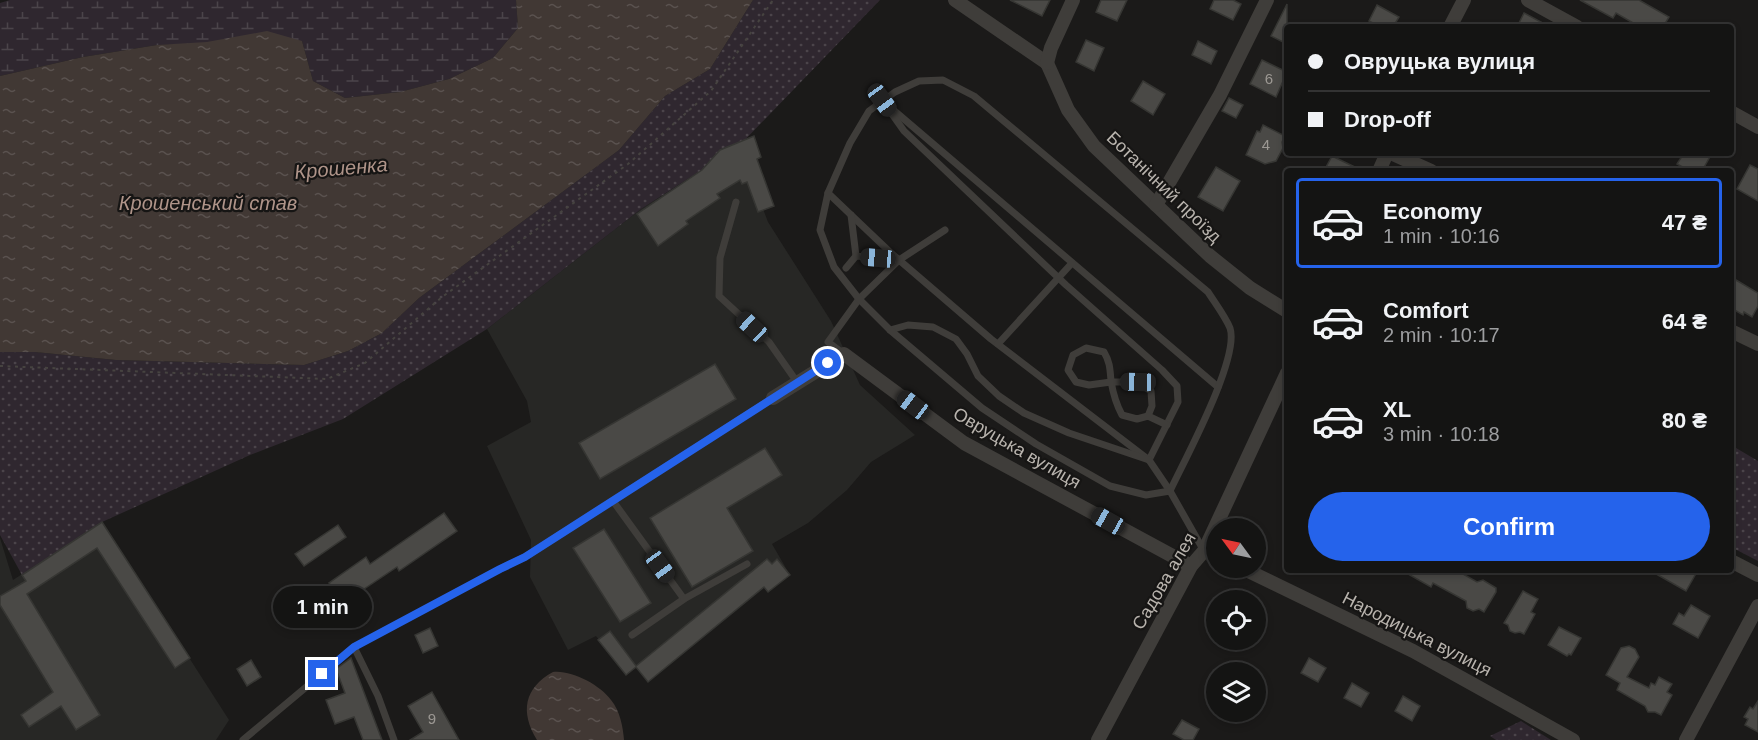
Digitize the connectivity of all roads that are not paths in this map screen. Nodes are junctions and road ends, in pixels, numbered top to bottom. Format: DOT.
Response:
graph roads {
  1 [pos="955,0"];
  2 [pos="1073,0"];
  3 [pos="1267,0"];
  4 [pos="1464,0"];
  5 [pos="1528,0"];
  6 [pos="1452,24"];
  7 [pos="1572,24"];
  8 [pos="1047,63"];
  9 [pos="882,100"];
  10 [pos="1734,114"];
  11 [pos="1758,127"];
  12 [pos="1396,156"];
  13 [pos="1424,168"];
  14 [pos="828,193"];
  15 [pos="736,202"];
  16 [pos="1156,205"];
  17 [pos="850,214"];
  18 [pos="945,230"];
  19 [pos="856,256"];
  20 [pos="899,260"];
  21 [pos="1072,263"];
  22 [pos="846,267"];
  23 [pos="1058,277"];
  24 [pos="859,299"];
  25 [pos="1284,309"];
  26 [pos="890,330"];
  27 [pos="1734,332"];
  28 [pos="998,344"];
  29 [pos="1758,344"];
  30 [pos="844,354"];
  31 [pos="1284,380"];
  32 [pos="797,382"];
  33 [pos="1111,382"];
  34 [pos="1218,387"];
  35 [pos="773,398"];
  36 [pos="1148,416"];
  37 [pos="1167,425"];
  38 [pos="1149,460"];
  39 [pos="1170,491"];
  40 [pos="613,501"];
  41 [pos="1225,518"];
  42 [pos="1206,547"];
  43 [pos="1206,556"];
  44 [pos="1734,563"];
  45 [pos="747,564"];
  46 [pos="1191,566"];
  47 [pos="1758,575"];
  48 [pos="1263,578"];
  49 [pos="684,599"];
  50 [pos="1758,606"];
  51 [pos="632,635"];
  52 [pos="354,647"];
  53 [pos="243,740"];
  54 [pos="394,740"];
  55 [pos="1098,740"];
  56 [pos="1573,740"];
  57 [pos="1686,740"];
  1 -- 8 [label="street"];
  2 -- 8 [label="street"];
  3 -- 16 [label="street"];
  4 -- 6 [label="street"];
  5 -- 7 [label="street"];
  8 -- 16 [label="street, Ботанічний проїзд"];
  9 -- 14 [label="lane"];
  9 -- 21 [label="lane"];
  9 -- 23 [label="lane"];
  9 -- 34 [label="lane"];
  10 -- 11 [label="street"];
  12 -- 13 [label="street"];
  14 -- 17 [label="lane"];
  14 -- 24 [label="lane"];
  15 -- 32 [label="lane"];
  16 -- 25 [label="street, Ботанічний проїзд"];
  17 -- 19 [label="lane"];
  17 -- 20 [label="lane"];
  18 -- 20 [label="lane"];
  19 -- 20 [label="lane"];
  19 -- 22 [label="lane"];
  20 -- 24 [label="lane"];
  20 -- 28 [label="lane"];
  21 -- 23 [label="lane"];
  21 -- 34 [label="lane"];
  23 -- 28 [label="lane"];
  23 -- 37 [label="lane"];
  24 -- 26 [label="lane"];
  24 -- 30 [label="lane"];
  26 -- 38 [label="lane"];
  26 -- 39 [label="lane"];
  27 -- 29 [label="street"];
  28 -- 38 [label="lane"];
  30 -- 32 [label="street"];
  30 -- 46 [label="street, Овруцька вулиця"];
  31 -- 41 [label="street, Садова алея"];
  32 -- 35 [label="street"];
  33 -- 33 [label="lane"];
  33 -- 36 [label="lane"];
  33 -- 36 [label="lane"];
  34 -- 39 [label="lane"];
  35 -- 40 [label="lane"];
  36 -- 37 [label="lane"];
  37 -- 38 [label="lane"];
  38 -- 39 [label="lane"];
  39 -- 42 [label="lane"];
  40 -- 49 [label="lane"];
  40 -- 52 [label="lane"];
  43 -- 46 [label="street, Садова алея"];
  44 -- 47 [label="street"];
  45 -- 49 [label="lane"];
  46 -- 55 [label="street, Садова алея"];
  48 -- 56 [label="street, Народицька вулиця"];
  49 -- 51 [label="lane"];
  50 -- 57 [label="street"];
  52 -- 53 [label="lane"];
  52 -- 54 [label="lane"];
}
